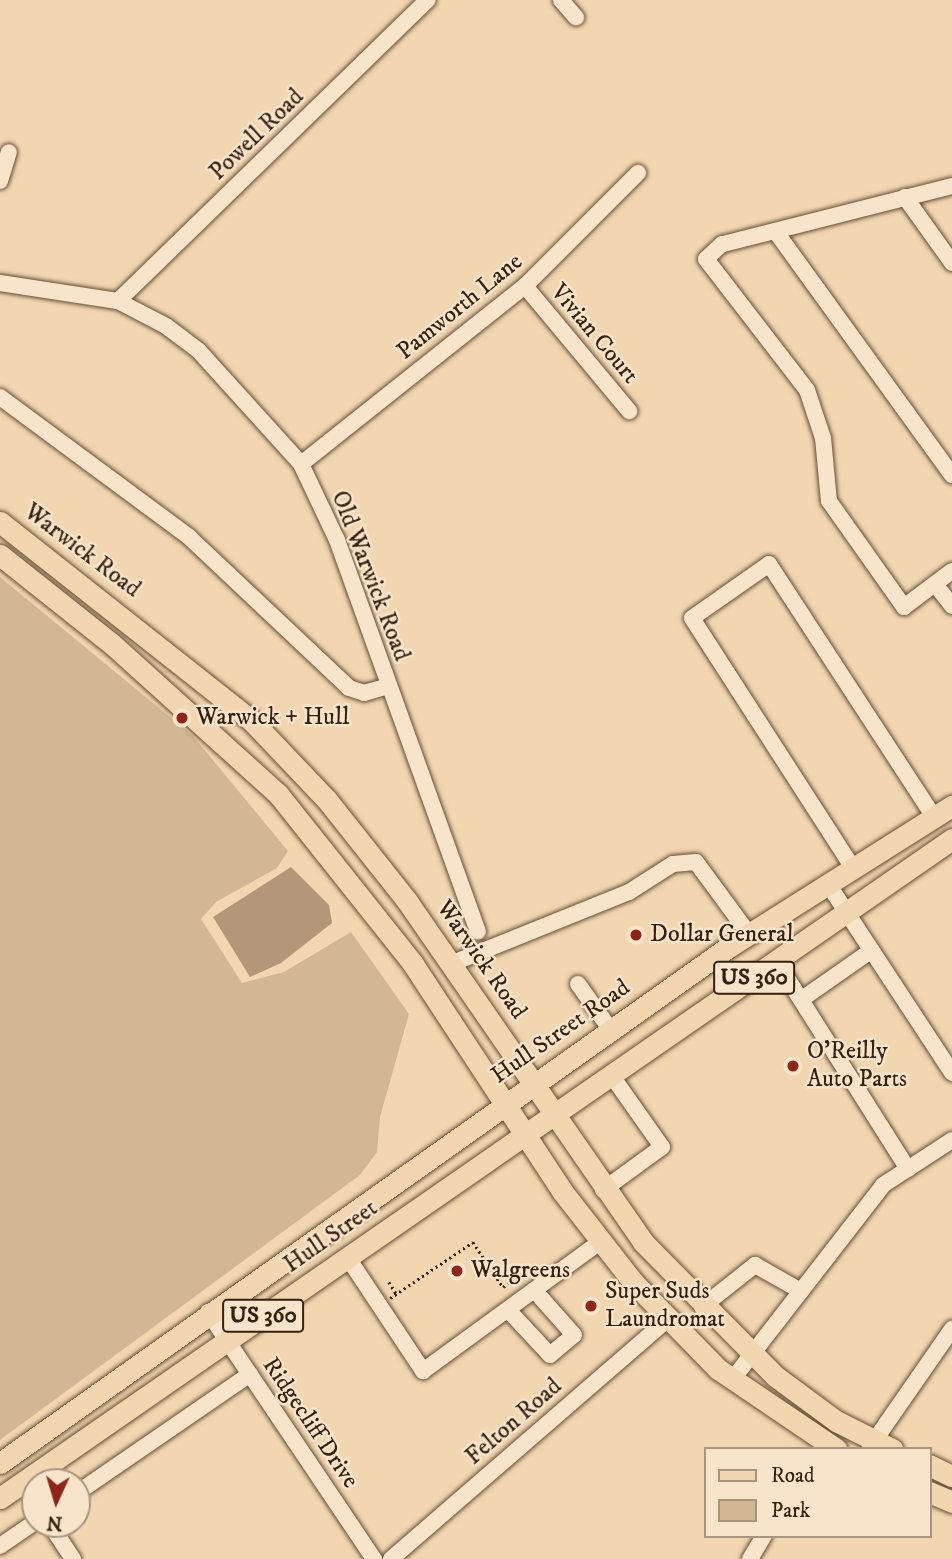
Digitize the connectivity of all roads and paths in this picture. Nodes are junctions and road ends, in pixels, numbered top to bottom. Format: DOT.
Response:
graph roads {
  1 [pos="428,0"];
  2 [pos="561,0"];
  3 [pos="576,17"];
  4 [pos="9,152"];
  5 [pos="638,173"];
  6 [pos="0,181"];
  7 [pos="952,186"];
  8 [pos="905,197"];
  9 [pos="776,232"];
  10 [pos="952,264"];
  11 [pos="0,283"];
  12 [pos="525,286"];
  13 [pos="118,301"];
  14 [pos="0,397"];
  15 [pos="629,411"];
  16 [pos="301,464"];
  17 [pos="952,475"];
  18 [pos="0,522"];
  19 [pos="0,555"];
  20 [pos="952,572"];
  21 [pos="935,584"];
  22 [pos="952,606"];
  23 [pos="388,686"];
  24 [pos="946,813"];
  25 [pos="952,839"];
  26 [pos="853,868"];
  27 [pos="828,884"];
  28 [pos="848,913"];
  29 [pos="478,931"];
  30 [pos="749,934"];
  31 [pos="872,950"];
  32 [pos="777,962"];
  33 [pos="453,963"];
  34 [pos="578,984"];
  35 [pos="802,999"];
  36 [pos="610,1030"];
  37 [pos="952,1073"];
  38 [pos="612,1076"];
  39 [pos="534,1083"];
  40 [pos="505,1103"];
  41 [pos="554,1115"];
  42 [pos="526,1135"];
  43 [pos="952,1140"];
  44 [pos="908,1169"];
  45 [pos="603,1189"];
  46 [pos="601,1241"];
  47 [pos="348,1258"];
  48 [pos="522,1273"];
  49 [pos="389,1282"];
  50 [pos="534,1290"];
  51 [pos="801,1291"];
  52 [pos="702,1307"];
  53 [pos="509,1311"];
  54 [pos="208,1312"];
  55 [pos="667,1320"];
  56 [pos="952,1329"];
  57 [pos="229,1340"];
  58 [pos="751,1354"];
  59 [pos="250,1374"];
  60 [pos="732,1380"];
  61 [pos="836,1421"];
  62 [pos="825,1446"];
  63 [pos="878,1446"];
  64 [pos="0,1463"];
  65 [pos="931,1466"];
  66 [pos="952,1476"];
  67 [pos="91,1483"];
  68 [pos="931,1493"];
  69 [pos="0,1498"];
  70 [pos="952,1502"];
  71 [pos="21,1532"];
  72 [pos="59,1538"];
  73 [pos="763,1538"];
  74 [pos="0,1546"];
  75 [pos="73,1559"];
  76 [pos="374,1559"];
  77 [pos="391,1559"];
  78 [pos="750,1559"];
  1 -- 13 [label="street, Powell Road"];
  2 -- 3 [label="street"];
  4 -- 6 [label="street"];
  5 -- 12 [label="street, Pamworth Lane"];
  7 -- 8 [label="street"];
  8 -- 9 [label="street"];
  8 -- 10 [label="street"];
  9 -- 17 [label="street"];
  9 -- 21 [label="street"];
  11 -- 13 [label="street, Old Warwick Road"];
  12 -- 15 [label="street, Vivian Court"];
  12 -- 16 [label="street, Pamworth Lane"];
  13 -- 16 [label="street, Old Warwick Road"];
  14 -- 23 [label="street"];
  16 -- 23 [label="street, Old Warwick Road"];
  18 -- 33 [label="main road, Warwick Road"];
  19 -- 40 [label="main road"];
  20 -- 21 [label="street"];
  21 -- 22 [label="street"];
  23 -- 29 [label="street, Old Warwick Road"];
  24 -- 26 [label="main road, Hull Street Road / US 360"];
  24 -- 26 [label="street"];
  25 -- 28 [label="main road, US 360"];
  26 -- 27 [label="main road, Hull Street Road / US 360"];
  27 -- 28 [label="street"];
  27 -- 30 [label="main road, Hull Street Road / US 360"];
  28 -- 31 [label="street"];
  28 -- 32 [label="main road, US 360"];
  30 -- 33 [label="street"];
  30 -- 36 [label="main road, Hull Street Road / US 360"];
  31 -- 35 [label="street"];
  31 -- 37 [label="street"];
  32 -- 35 [label="street"];
  32 -- 38 [label="main road, US 360"];
  33 -- 39 [label="main road, Warwick Road"];
  34 -- 36 [label="street"];
  35 -- 44 [label="street"];
  36 -- 39 [label="main road, Hull Street Road / US 360"];
  38 -- 41 [label="main road, US 360"];
  38 -- 45 [label="street"];
  39 -- 40 [label="main road, Hull Street Road / US 360"];
  39 -- 41 [label="main road, Warwick Road"];
  40 -- 42 [label="main road"];
  40 -- 54 [label="main road, Hull Street Road / US 360"];
  41 -- 42 [label="main road, Hull Street / US 360"];
  41 -- 45 [label="main road, Warwick Road"];
  42 -- 46 [label="main road"];
  42 -- 47 [label="main road, Hull Street / US 360"];
  43 -- 44 [label="street"];
  44 -- 51 [label="street"];
  45 -- 52 [label="main road, Warwick Road"];
  46 -- 50 [label="street"];
  46 -- 55 [label="main road"];
  47 -- 53 [label="street"];
  47 -- 57 [label="main road, Hull Street / US 360"];
  48 -- 49 [label="path"];
  50 -- 53 [label="street"];
  50 -- 53 [label="street"];
  51 -- 52 [label="street"];
  51 -- 58 [label="street"];
  52 -- 58 [label="main road, Warwick Road"];
  54 -- 57 [label="street, Ridgecliff Drive"];
  54 -- 64 [label="main road, US 360"];
  55 -- 60 [label="main road"];
  55 -- 77 [label="street, Felton Road"];
  56 -- 63 [label="street"];
  57 -- 59 [label="street, Ridgecliff Drive"];
  57 -- 69 [label="main road, Hull Street / US 360"];
  58 -- 60 [label="street"];
  58 -- 61 [label="main road, Warwick Road"];
  59 -- 67 [label="street"];
  59 -- 76 [label="street, Ridgecliff Drive"];
  60 -- 62 [label="main road"];
  61 -- 62 [label="street"];
  61 -- 63 [label="main road, Warwick Road"];
  65 -- 66 [label="main road"];
  68 -- 70 [label="main road"];
  71 -- 74 [label="street"];
  72 -- 75 [label="street"];
  73 -- 78 [label="street"];
}
